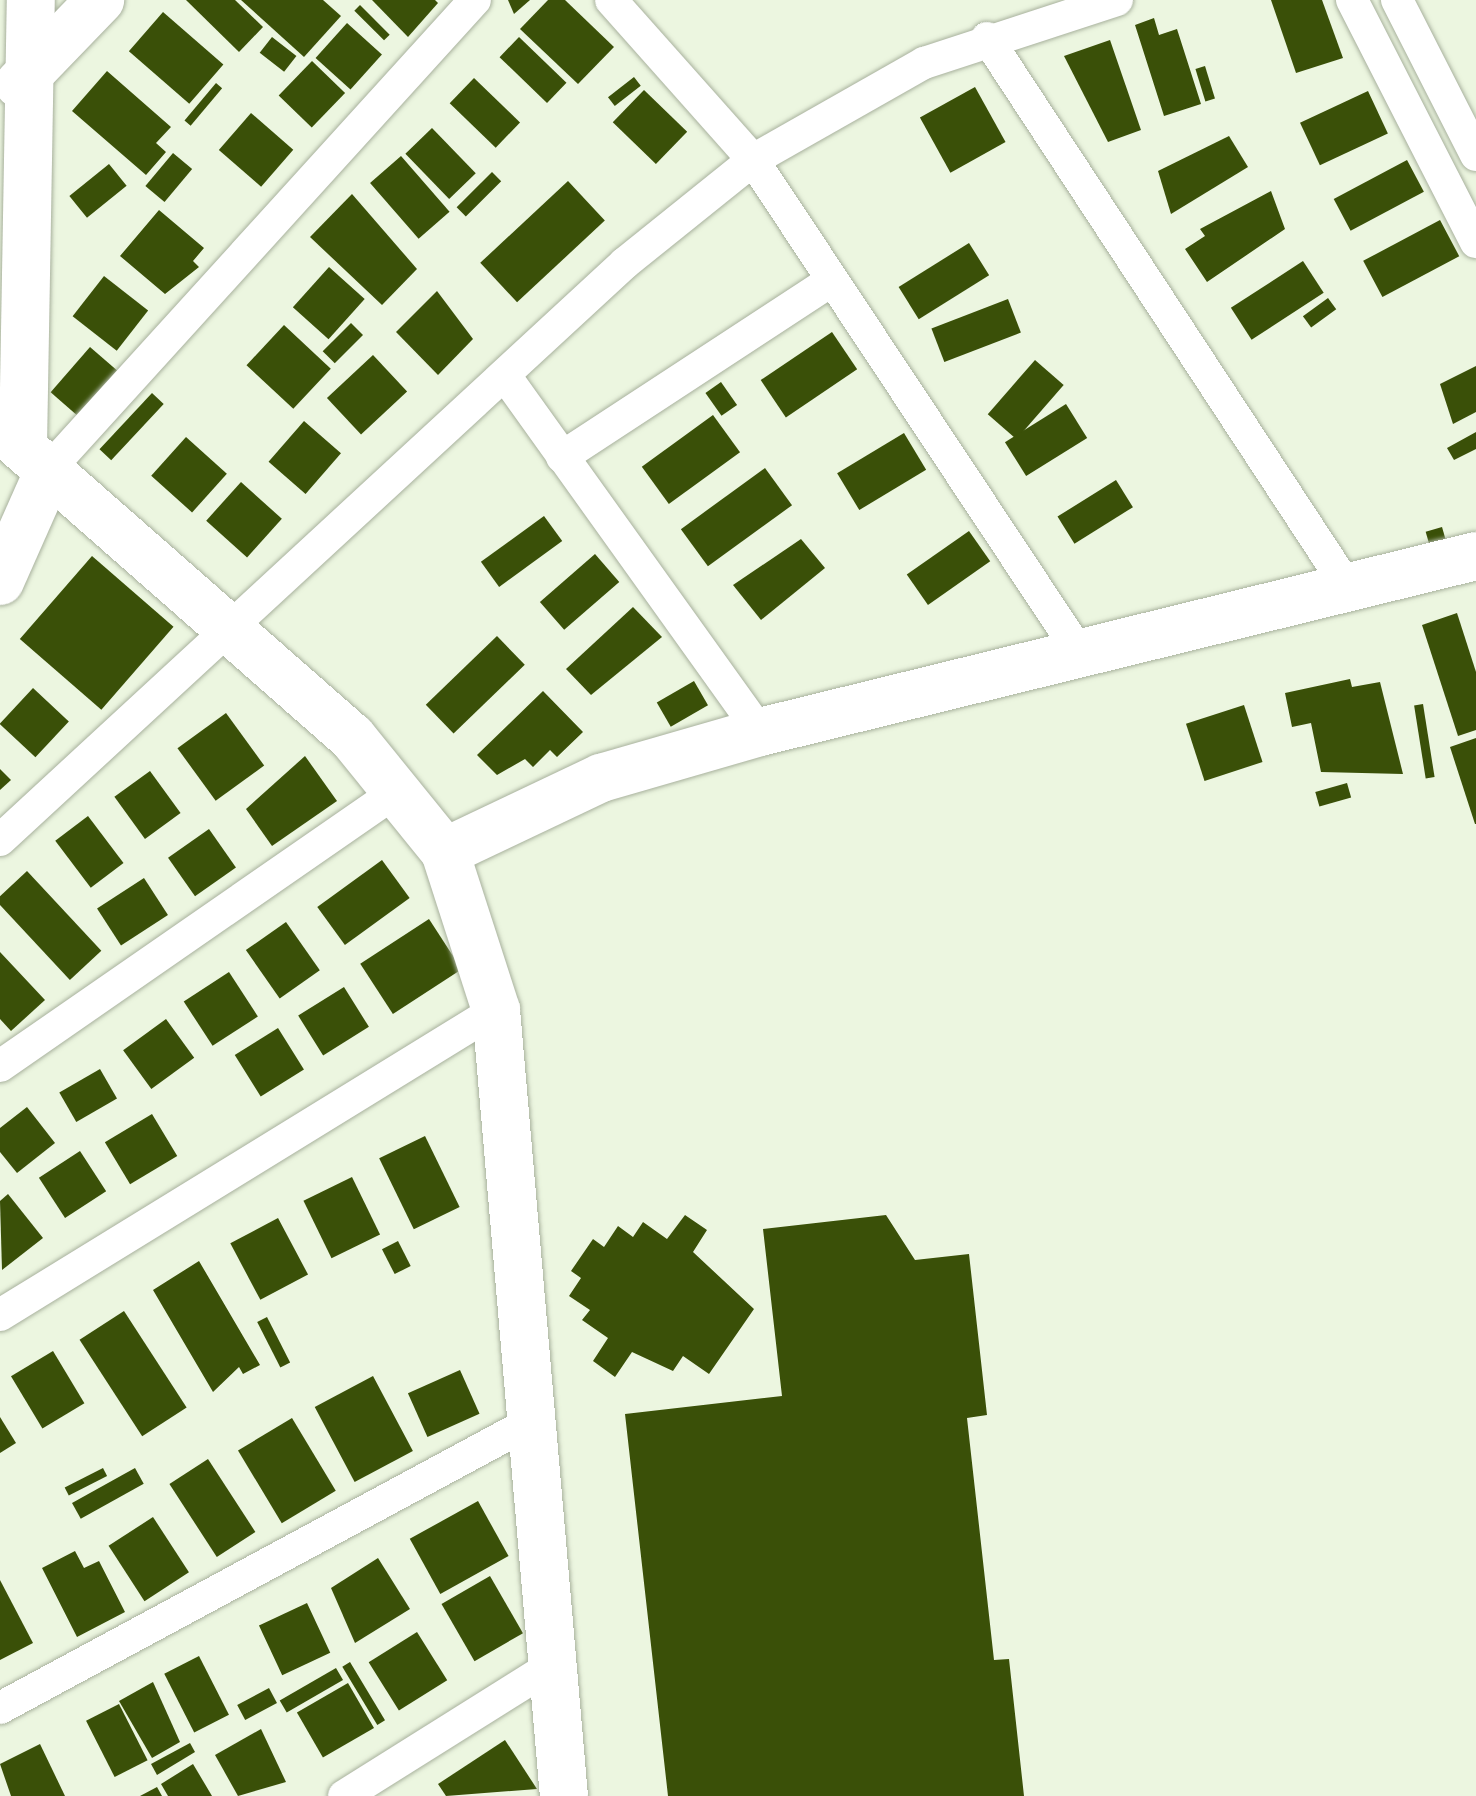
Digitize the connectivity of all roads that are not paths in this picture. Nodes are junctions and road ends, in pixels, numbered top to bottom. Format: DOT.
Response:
graph roads {
  1 [pos="31,0"];
  2 [pos="100,0"];
  3 [pos="476,0"];
  4 [pos="611,0"];
  5 [pos="1117,0"];
  6 [pos="1352,0"];
  7 [pos="1397,0"];
  8 [pos="986,38"];
  9 [pos="15,88"];
  10 [pos="1476,156"];
  11 [pos="754,160"];
  12 [pos="1476,242"];
  13 [pos="831,281"];
  14 [pos="506,377"];
  15 [pos="24,447"];
  16 [pos="562,458"];
  17 [pos="1476,556"];
  18 [pos="0,581"];
  19 [pos="1346,586"];
  20 [pos="236,629"];
  21 [pos="1079,652"];
  22 [pos="760,732"];
  23 [pos="396,792"];
  24 [pos="0,840"];
  25 [pos="445,852"];
  26 [pos="496,1010"];
  27 [pos="0,1066"];
  28 [pos="0,1315"];
  29 [pos="531,1422"];
  30 [pos="553,1665"];
  31 [pos="0,1708"];
  32 [pos="344,1796"];
  33 [pos="564,1796"];
  1 -- 9 [label="street"];
  2 -- 9 [label="street"];
  3 -- 15 [label="street"];
  4 -- 11 [label="street"];
  5 -- 8 [label="street"];
  6 -- 12 [label="street"];
  7 -- 10 [label="street"];
  8 -- 11 [label="street"];
  8 -- 19 [label="street"];
  9 -- 15 [label="street"];
  11 -- 13 [label="street"];
  11 -- 14 [label="street"];
  13 -- 16 [label="street"];
  13 -- 21 [label="street"];
  14 -- 16 [label="street"];
  14 -- 20 [label="street"];
  15 -- 18 [label="street"];
  15 -- 20 [label="street"];
  16 -- 22 [label="street"];
  17 -- 19 [label="street"];
  19 -- 21 [label="street"];
  20 -- 23 [label="street"];
  20 -- 24 [label="street"];
  21 -- 22 [label="street"];
  22 -- 25 [label="street"];
  23 -- 25 [label="street"];
  23 -- 27 [label="street"];
  25 -- 26 [label="street"];
  26 -- 28 [label="street"];
  26 -- 29 [label="street"];
  29 -- 30 [label="street"];
  29 -- 31 [label="street"];
  30 -- 32 [label="street"];
  30 -- 33 [label="street"];
}
